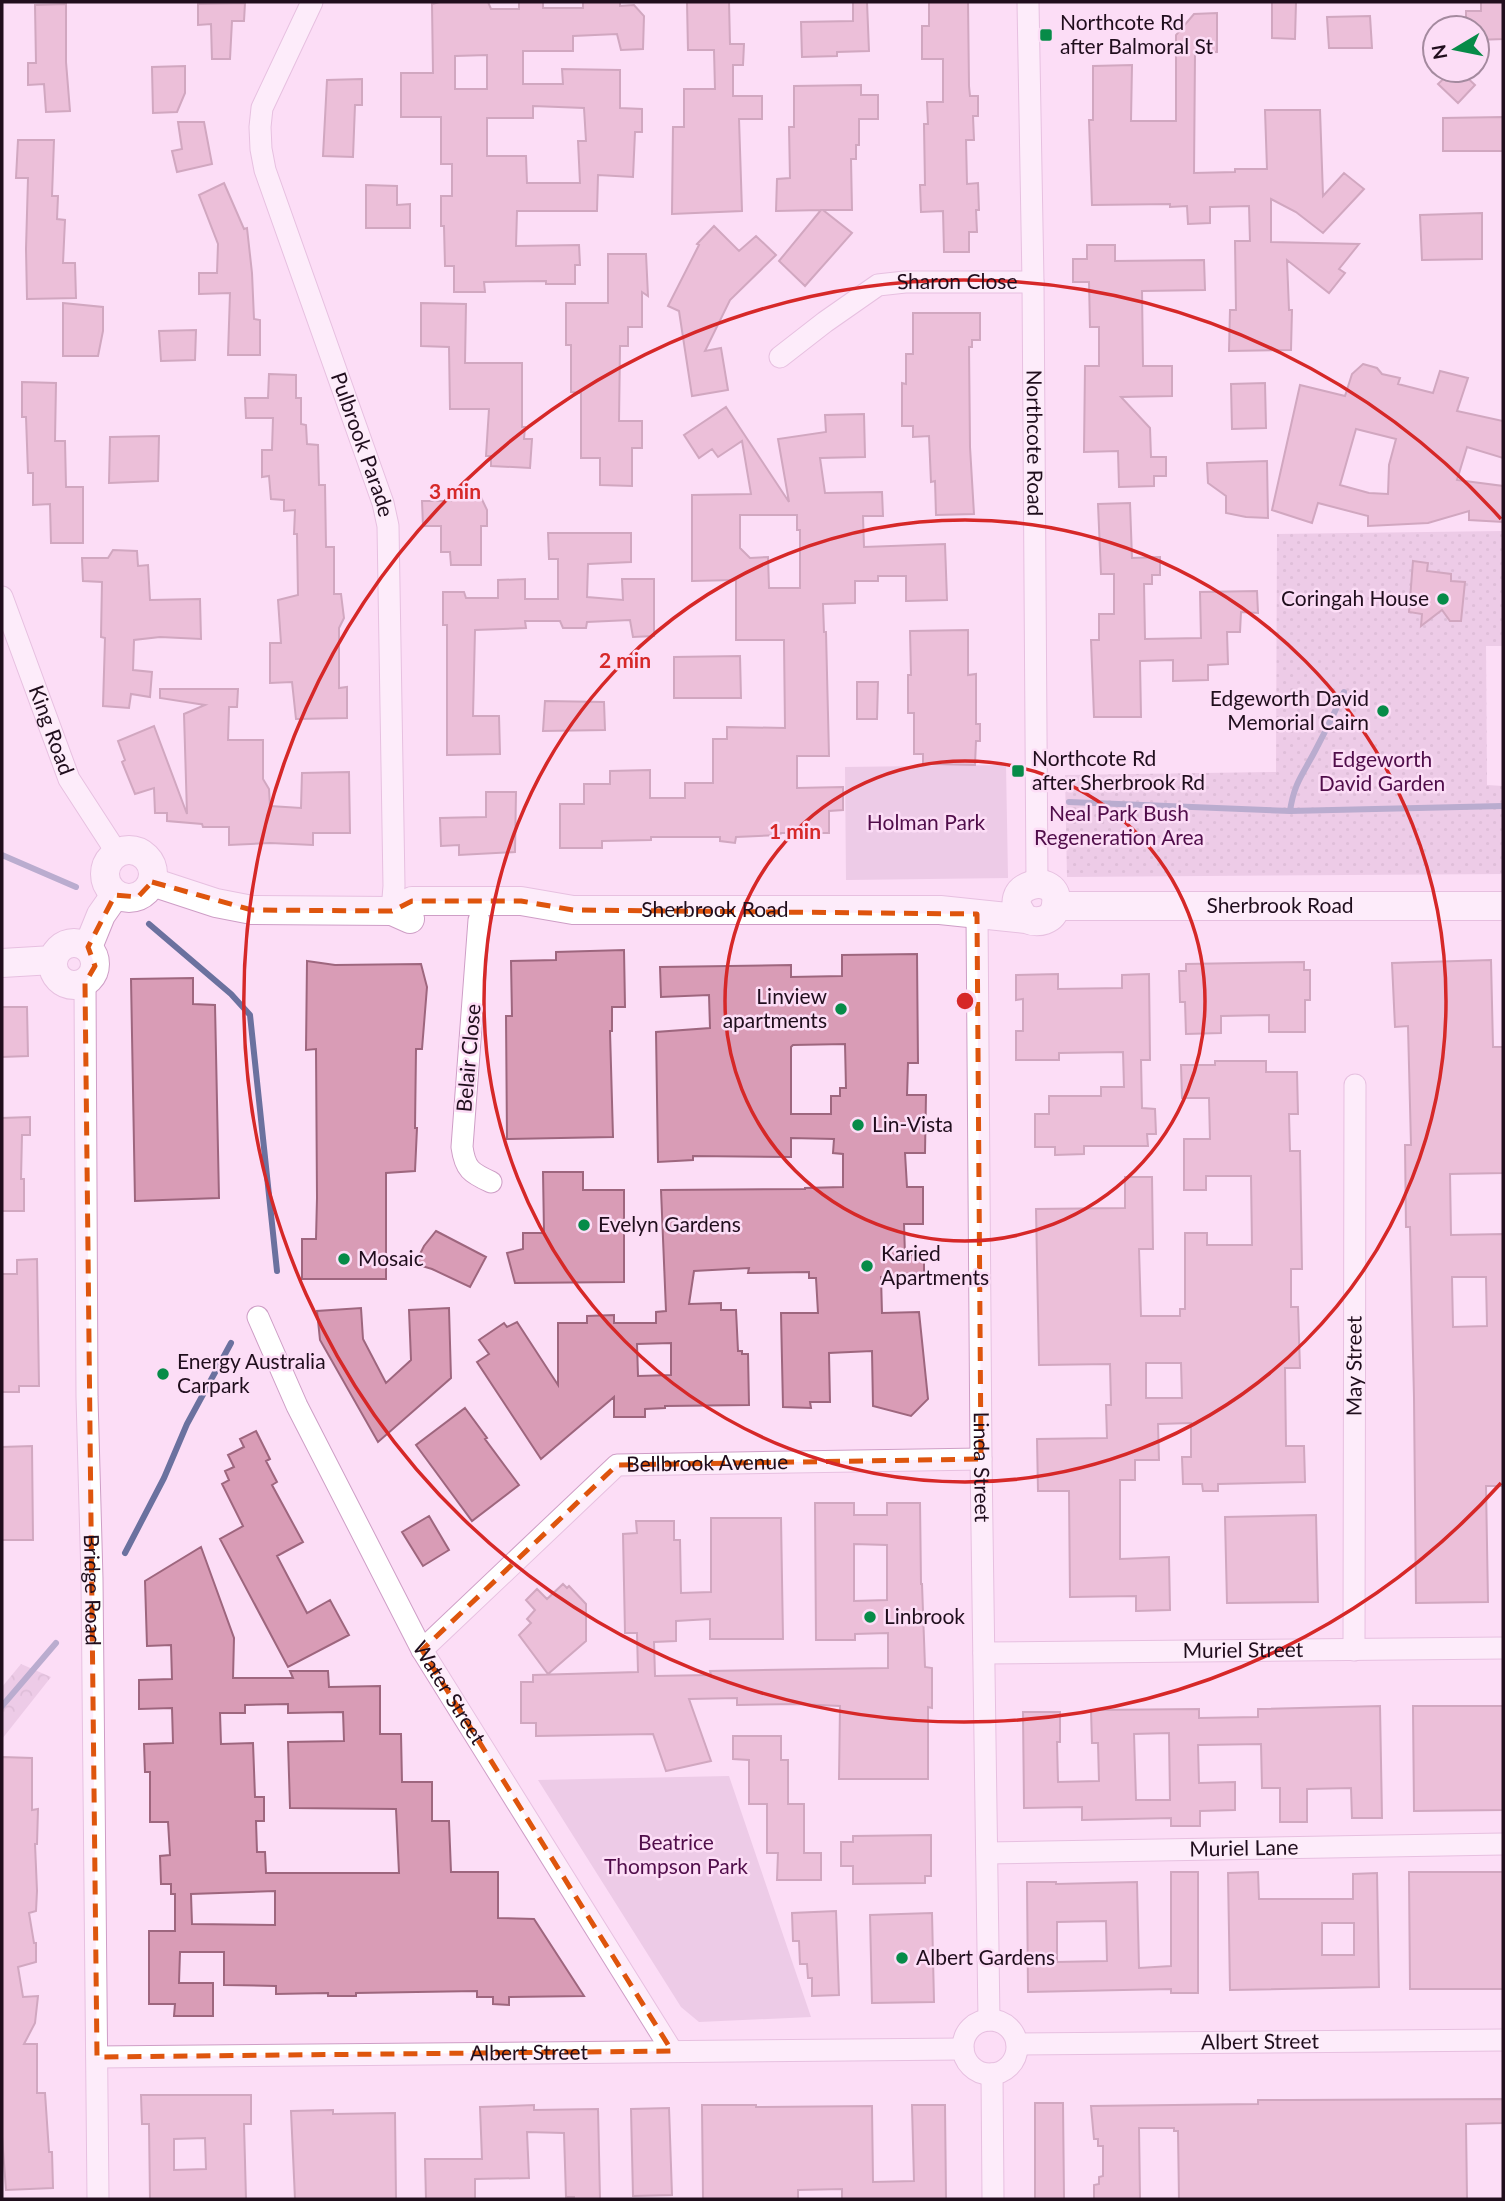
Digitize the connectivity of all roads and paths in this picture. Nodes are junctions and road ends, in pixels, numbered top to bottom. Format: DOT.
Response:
graph roads {
  1 [pos="312,2"];
  2 [pos="1028,2"];
  3 [pos="1033,282"];
  4 [pos="780,357"];
  5 [pos="2,597"];
  6 [pos="117,853"];
  7 [pos="152,881"];
  8 [pos="116,895"];
  9 [pos="1027,899"];
  10 [pos="1503,906"];
  11 [pos="573,910"];
  12 [pos="940,910"];
  13 [pos="392,911"];
  14 [pos="977,914"];
  15 [pos="479,920"];
  16 [pos="88,947"];
  17 [pos="53,960"];
  18 [pos="2,963"];
  19 [pos="85,983"];
  20 [pos="1355,1085"];
  21 [pos="491,1182"];
  22 [pos="258,1317"];
  23 [pos="981,1459"];
  24 [pos="1503,1648"];
  25 [pos="422,1650"];
  26 [pos="1354,1650"];
  27 [pos="984,1653"];
  28 [pos="1503,1844"];
  29 [pos="987,1853"];
  30 [pos="989,2020"];
  31 [pos="1503,2040"];
  32 [pos="1017,2044"];
  33 [pos="962,2049"];
  34 [pos="672,2051"];
  35 [pos="97,2057"];
  36 [pos="992,2074"];
  37 [pos="98,2199"];
  38 [pos="993,2199"];
  1 -- 13 [label="street, Pulbrook Parade"];
  2 -- 3 [label="street, Northcote Road"];
  3 -- 4 [label="street, Sharon Close"];
  3 -- 9 [label="street, Northcote Road"];
  5 -- 6 [label="street, King Road"];
  6 -- 7 [label="main road"];
  6 -- 8 [label="main road"];
  7 -- 8 [label="main road"];
  7 -- 13 [label="main road, Sherbrook Road"];
  8 -- 16 [label="main road"];
  9 -- 10 [label="main road, Sherbrook Road"];
  9 -- 12 [label="main road, Sherbrook Road"];
  9 -- 14 [label="main road, Sherbrook Road"];
  11 -- 12 [label="main road, Sherbrook Road"];
  11 -- 13 [label="main road, Sherbrook Road"];
  11 -- 15 [label="main road, Sherbrook Road"];
  12 -- 14 [label="main road, Sherbrook Road"];
  13 -- 15 [label="main road, Sherbrook Road"];
  14 -- 23 [label="street, Linda Street"];
  15 -- 21 [label="street, Belair Close"];
  16 -- 17 [label="main road"];
  16 -- 19 [label="main road"];
  17 -- 18 [label="main road"];
  17 -- 19 [label="main road"];
  19 -- 35 [label="street, Bridge Road"];
  20 -- 26 [label="street, May Street"];
  22 -- 25 [label="street, Water Street"];
  23 -- 25 [label="street, Bellbrook Avenue"];
  23 -- 27 [label="street, Linda Street"];
  24 -- 26 [label="street, Muriel Street"];
  25 -- 34 [label="street, Water Street"];
  26 -- 27 [label="street, Muriel Street"];
  27 -- 29 [label="street, Linda Street"];
  28 -- 29 [label="street, Muriel Lane"];
  29 -- 30 [label="street, Linda Street"];
  30 -- 32 [label="street"];
  30 -- 33 [label="street"];
  31 -- 32 [label="street, Albert Street"];
  32 -- 36 [label="street"];
  33 -- 34 [label="street, Albert Street"];
  33 -- 36 [label="street"];
  34 -- 35 [label="street, Albert Street"];
  35 -- 37 [label="street, Bridge Road"];
  36 -- 38 [label="street"];
}
